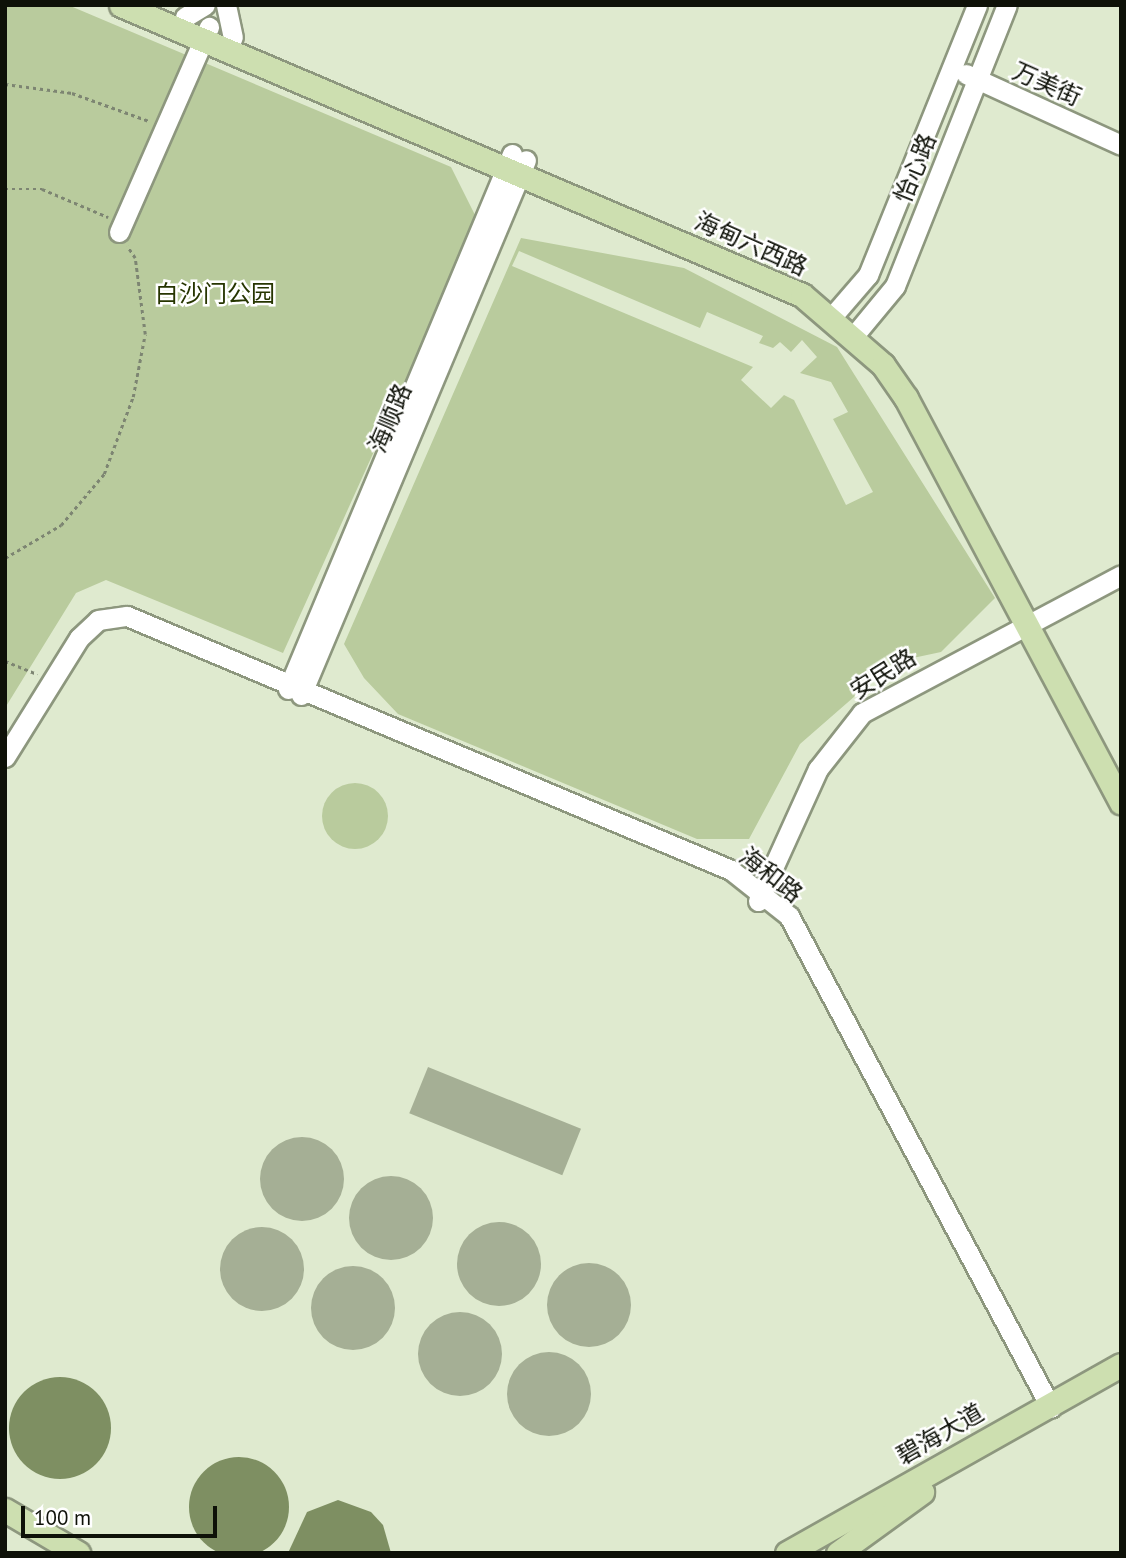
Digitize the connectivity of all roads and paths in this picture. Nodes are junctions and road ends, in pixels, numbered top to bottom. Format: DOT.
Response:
graph roads {
  1 [pos="121,5"];
  2 [pos="157,5"];
  3 [pos="226,5"];
  4 [pos="977,5"];
  5 [pos="1007,5"];
  6 [pos="206,24"];
  7 [pos="233,37"];
  8 [pos="953,66"];
  9 [pos="978,77"];
  10 [pos="5,84"];
  11 [pos="165,128"];
  12 [pos="1121,138"];
  13 [pos="1121,145"];
  14 [pos="516,164"];
  15 [pos="5,189"];
  16 [pos="118,232"];
  17 [pos="834,314"];
  18 [pos="856,332"];
  19 [pos="5,558"];
  20 [pos="1121,575"];
  21 [pos="1121,580"];
  22 [pos="1034,623"];
  23 [pos="5,661"];
  24 [pos="50,680"];
  25 [pos="296,688"];
  26 [pos="5,757"];
  27 [pos="5,771"];
  28 [pos="1121,772"];
  29 [pos="1121,802"];
  30 [pos="764,902"];
  31 [pos="1121,1365"];
  32 [pos="1121,1373"];
  33 [pos="1047,1407"];
  34 [pos="965,1458"];
  35 [pos="5,1510"];
  36 [pos="5,1518"];
  37 [pos="65,1553"];
  38 [pos="78,1553"];
  39 [pos="787,1553"];
  40 [pos="801,1553"];
  41 [pos="838,1553"];
  1 -- 6 [label="main road, 海甸六西路"];
  2 -- 6 [label="main road, 海甸六西路"];
  3 -- 7 [label="street"];
  4 -- 8 [label="street, 怡心路"];
  5 -- 9 [label="street, 怡心路"];
  6 -- 7 [label="main road, 海甸六西路"];
  6 -- 11 [label="street"];
  6 -- 14 [label="main road, 海甸六西路"];
  7 -- 14 [label="main road, 海甸六西路"];
  8 -- 9 [label="street, 万美街"];
  8 -- 17 [label="street, 怡心路"];
  9 -- 12 [label="street, 万美街"];
  9 -- 13 [label="street, 万美街"];
  9 -- 18 [label="street, 怡心路"];
  10 -- 11 [label="path"];
  11 -- 16 [label="street"];
  14 -- 17 [label="main road, 海甸六西路"];
  14 -- 25 [label="street, 海顺路"];
  15 -- 16 [label="path"];
  16 -- 19 [label="path"];
  17 -- 18 [label="main road, 海甸六西路"];
  18 -- 22 [label="main road, 海甸六西路"];
  20 -- 22 [label="street, 安民路"];
  21 -- 22 [label="street, 安民路"];
  22 -- 28 [label="main road, 海甸六西路"];
  22 -- 29 [label="main road, 海甸六西路"];
  22 -- 30 [label="street, 安民路"];
  23 -- 24 [label="path"];
  25 -- 26 [label="street"];
  25 -- 27 [label="street"];
  25 -- 30 [label="street, 海和路"];
  30 -- 33 [label="street, 海和路"];
  31 -- 33 [label="main road, 碧海大道"];
  32 -- 33 [label="main road, 碧海大道"];
  33 -- 34 [label="main road, 碧海大道"];
  33 -- 39 [label="main road, 碧海大道"];
  34 -- 40 [label="main road, 碧海大道"];
  34 -- 41 [label="main road"];
  35 -- 38 [label="main road"];
  36 -- 37 [label="main road"];
}
